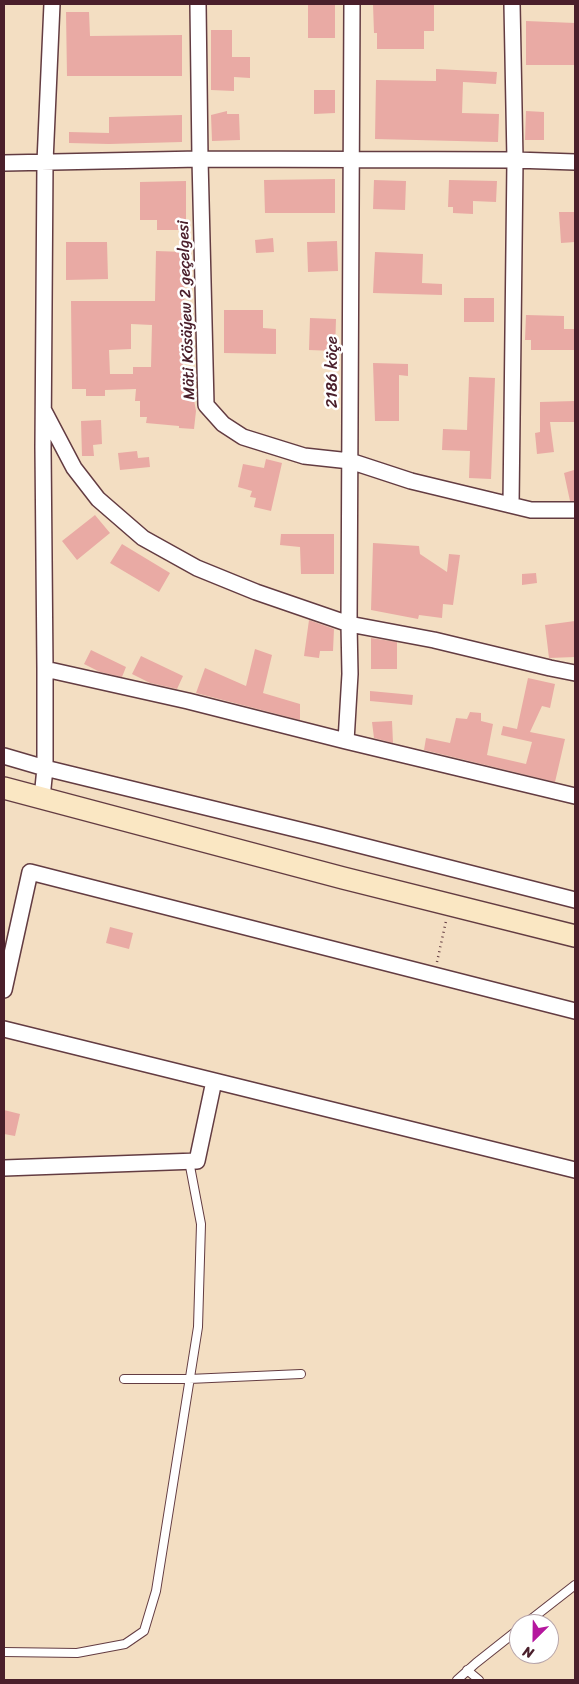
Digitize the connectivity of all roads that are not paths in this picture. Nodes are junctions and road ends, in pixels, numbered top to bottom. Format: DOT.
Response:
graph roads {
  1 [pos="52,4"];
  2 [pos="198,4"];
  3 [pos="352,4"];
  4 [pos="512,4"];
  5 [pos="200,159"];
  6 [pos="351,160"];
  7 [pos="515,160"];
  8 [pos="45,162"];
  9 [pos="575,162"];
  10 [pos="4,163"];
  11 [pos="43,408"];
  12 [pos="350,461"];
  13 [pos="511,505"];
  14 [pos="575,510"];
  15 [pos="349,624"];
  16 [pos="45,669"];
  17 [pos="575,672"];
  18 [pos="346,741"];
  19 [pos="4,756"];
  20 [pos="44,768"];
  21 [pos="4,788"];
  22 [pos="575,796"];
  23 [pos="42,798"];
  24 [pos="575,900"];
  25 [pos="575,936"];
  26 [pos="4,990"];
  27 [pos="575,1011"];
  28 [pos="4,1029"];
  29 [pos="214,1081"];
  30 [pos="189,1161"];
  31 [pos="4,1168"];
  32 [pos="575,1170"];
  33 [pos="301,1374"];
  34 [pos="124,1379"];
  35 [pos="189,1379"];
  36 [pos="575,1585"];
  37 [pos="538,1614"];
  38 [pos="509,1637"];
  39 [pos="4,1652"];
  40 [pos="468,1670"];
  41 [pos="457,1680"];
  42 [pos="479,1680"];
  1 -- 8 [label="street"];
  2 -- 5 [label="street, Mäti Kösäýew 2 geçelgesi"];
  3 -- 6 [label="street, 2186 köçe"];
  4 -- 7 [label="street"];
  5 -- 6 [label="street"];
  5 -- 8 [label="street"];
  5 -- 12 [label="street, Mäti Kösäýew 2 geçelgesi"];
  6 -- 7 [label="street"];
  6 -- 12 [label="street, 2186 köçe"];
  7 -- 9 [label="street"];
  7 -- 13 [label="street"];
  8 -- 10 [label="street"];
  8 -- 11 [label="street"];
  11 -- 15 [label="street"];
  11 -- 16 [label="street"];
  12 -- 13 [label="street, Mäti Kösäýew 2 geçelgesi"];
  12 -- 15 [label="street, 2186 köçe"];
  13 -- 14 [label="street, Mäti Kösäýew 2 geçelgesi"];
  15 -- 17 [label="street"];
  15 -- 18 [label="street, 2186 köçe"];
  16 -- 18 [label="street"];
  16 -- 20 [label="street"];
  18 -- 22 [label="street"];
  19 -- 20 [label="street"];
  20 -- 23 [label="street"];
  20 -- 24 [label="street"];
  21 -- 23 [label="street"];
  23 -- 25 [label="street"];
  26 -- 27 [label="street"];
  28 -- 29 [label="street"];
  29 -- 30 [label="street"];
  29 -- 32 [label="street"];
  30 -- 31 [label="street"];
  30 -- 35 [label="lane"];
  33 -- 35 [label="lane"];
  34 -- 35 [label="lane"];
  35 -- 39 [label="lane"];
  36 -- 37 [label="lane"];
  38 -- 40 [label="lane"];
  40 -- 41 [label="lane"];
  40 -- 42 [label="lane"];
}
